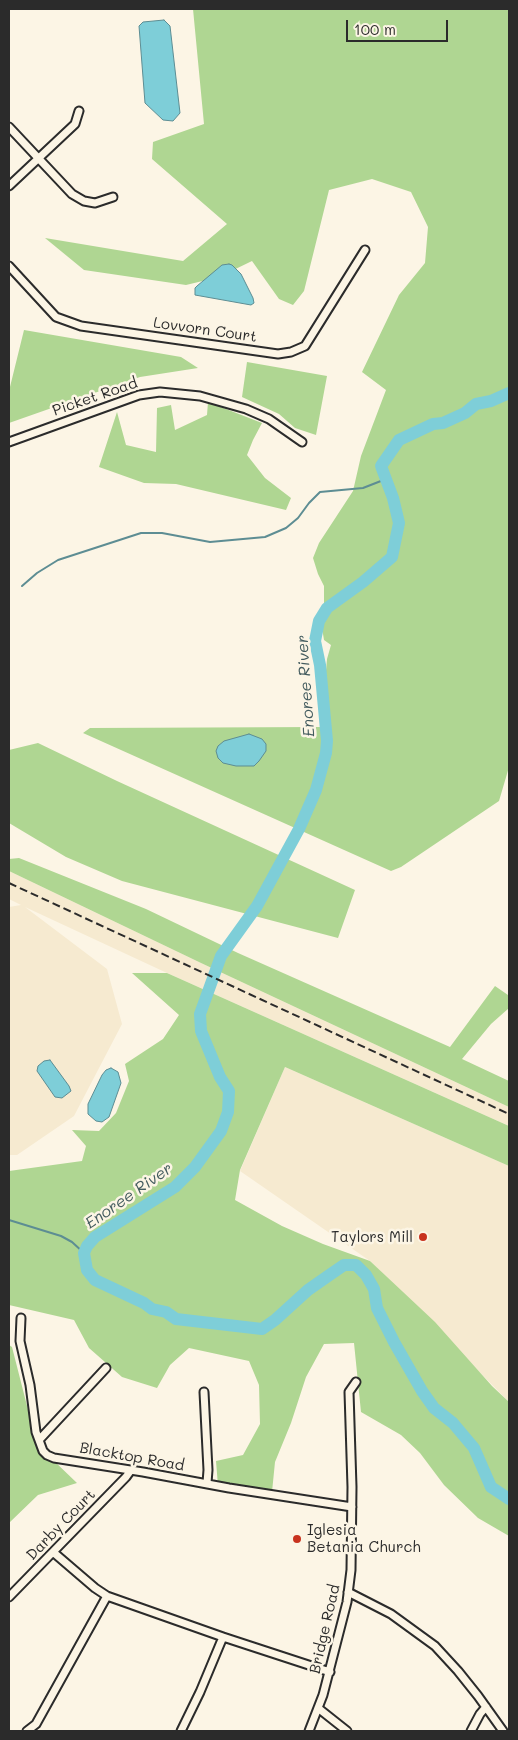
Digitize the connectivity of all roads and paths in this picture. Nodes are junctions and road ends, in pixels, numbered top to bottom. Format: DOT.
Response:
graph roads {
  1 [pos="79,110"];
  2 [pos="9,127"];
  3 [pos="39,159"];
  4 [pos="9,186"];
  5 [pos="113,197"];
  6 [pos="365,250"];
  7 [pos="9,266"];
  8 [pos="9,442"];
  9 [pos="302,442"];
  10 [pos="21,1318"];
  11 [pos="106,1368"];
  12 [pos="356,1382"];
  13 [pos="204,1392"];
  14 [pos="39,1440"];
  15 [pos="131,1470"];
  16 [pos="207,1483"];
  17 [pos="352,1507"];
  18 [pos="53,1552"];
  19 [pos="348,1592"];
  20 [pos="107,1596"];
  21 [pos="9,1597"];
  22 [pos="223,1637"];
  23 [pos="330,1672"];
  24 [pos="486,1707"];
  25 [pos="318,1708"];
  26 [pos="27,1731"];
  27 [pos="181,1731"];
  28 [pos="309,1731"];
  29 [pos="347,1731"];
  30 [pos="472,1731"];
  31 [pos="503,1731"];
  1 -- 3 [label="street"];
  2 -- 3 [label="street"];
  3 -- 4 [label="street"];
  3 -- 5 [label="street"];
  6 -- 7 [label="street, Lovvorn Court"];
  8 -- 9 [label="street, Picket Road"];
  10 -- 14 [label="street, Blacktop Road"];
  11 -- 14 [label="street"];
  12 -- 17 [label="street, Bridge Road"];
  13 -- 16 [label="street"];
  14 -- 15 [label="street, Blacktop Road"];
  15 -- 16 [label="street, Blacktop Road"];
  15 -- 18 [label="street, Darby Court"];
  16 -- 17 [label="street, Blacktop Road"];
  17 -- 19 [label="street, Bridge Road"];
  18 -- 20 [label="street"];
  18 -- 21 [label="street, Darby Court"];
  19 -- 23 [label="street, Bridge Road"];
  19 -- 24 [label="street"];
  20 -- 22 [label="street"];
  20 -- 26 [label="street"];
  22 -- 23 [label="street"];
  22 -- 27 [label="street"];
  23 -- 25 [label="street, Bridge Road"];
  24 -- 30 [label="street"];
  24 -- 31 [label="street"];
  25 -- 28 [label="street, Bridge Road"];
  25 -- 29 [label="street"];
}
